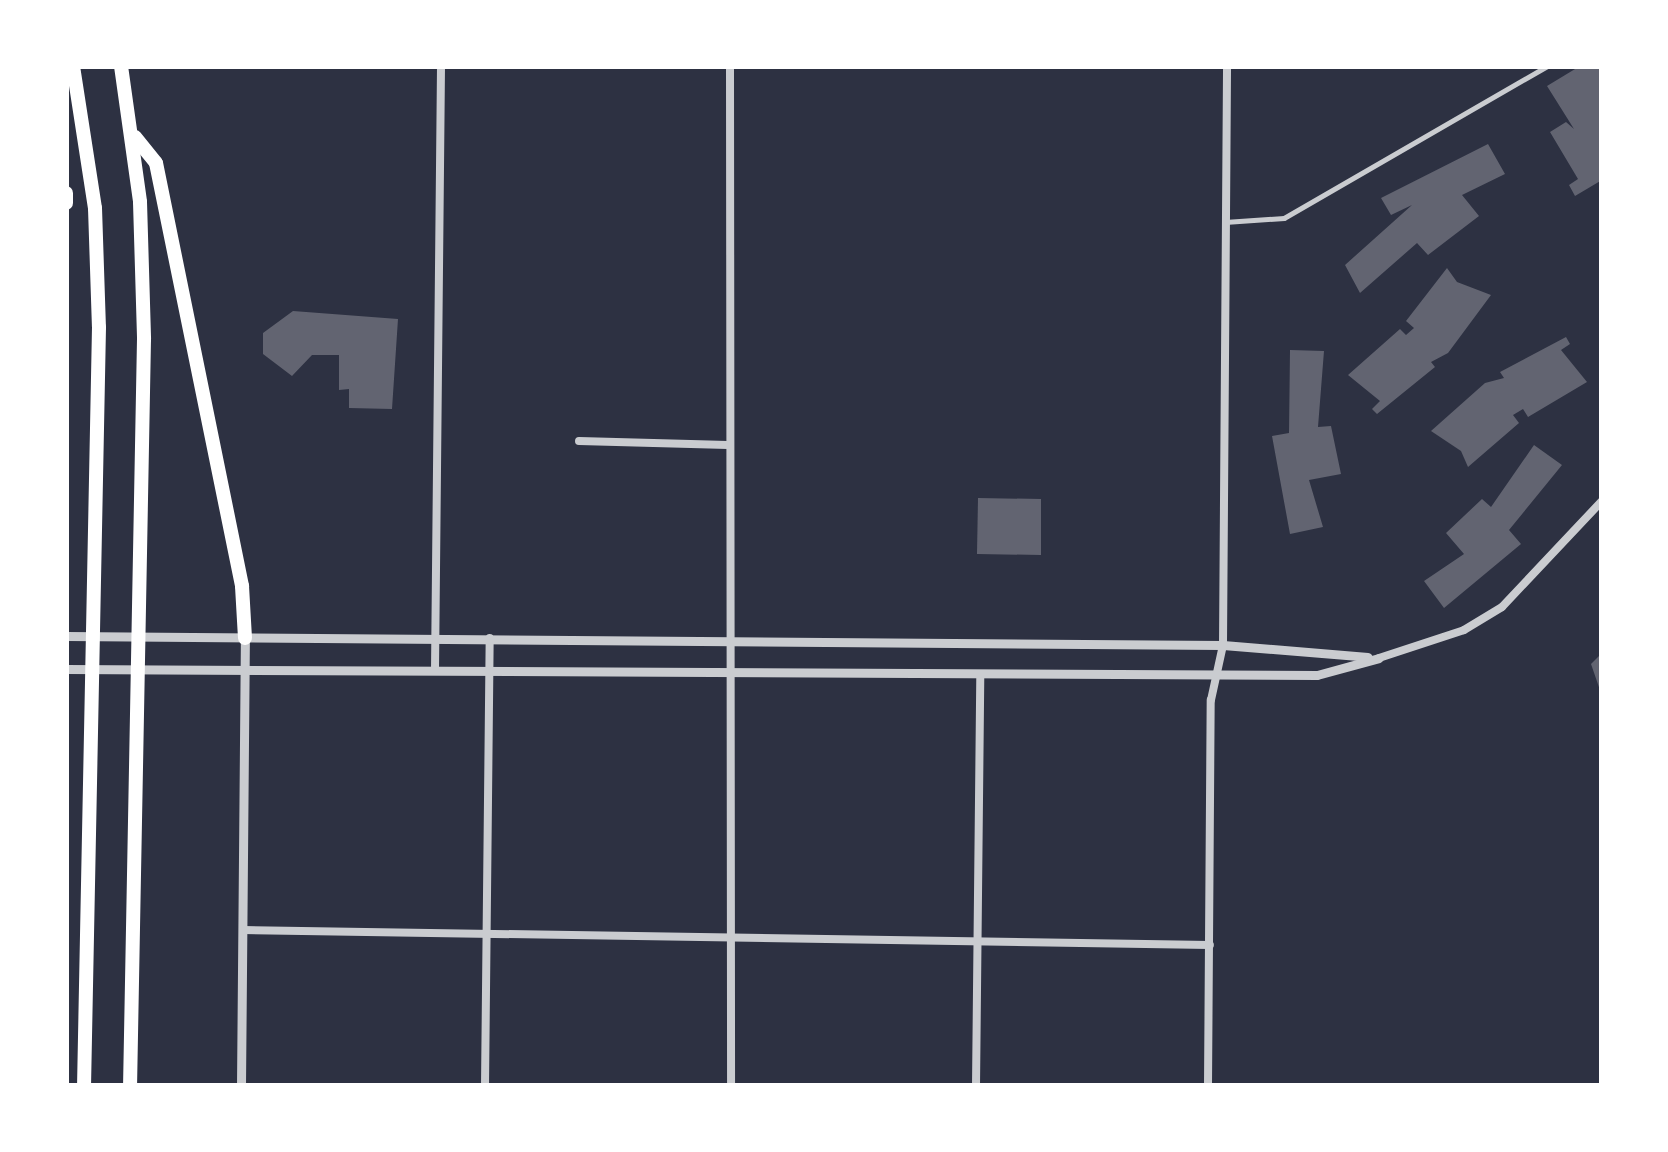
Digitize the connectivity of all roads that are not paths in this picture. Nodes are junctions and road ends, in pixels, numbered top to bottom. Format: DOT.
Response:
graph roads {
  1 [pos="73,66"];
  2 [pos="121,66"];
  3 [pos="441,66"];
  4 [pos="730,66"];
  5 [pos="1227,66"];
  6 [pos="1547,66"];
  7 [pos="134,135"];
  8 [pos="66,193"];
  9 [pos="66,203"];
  10 [pos="1225,222"];
  11 [pos="579,441"];
  12 [pos="728,445"];
  13 [pos="1602,501"];
  14 [pos="66,636"];
  15 [pos="436,636"];
  16 [pos="490,637"];
  17 [pos="245,638"];
  18 [pos="729,639"];
  19 [pos="1222,645"];
  20 [pos="1379,658"];
  21 [pos="246,668"];
  22 [pos="66,669"];
  23 [pos="435,670"];
  24 [pos="490,671"];
  25 [pos="729,672"];
  26 [pos="1219,674"];
  27 [pos="980,675"];
  28 [pos="243,930"];
  29 [pos="488,938"];
  30 [pos="732,939"];
  31 [pos="977,942"];
  32 [pos="1210,945"];
  33 [pos="84,1086"];
  34 [pos="130,1086"];
  35 [pos="242,1086"];
  36 [pos="485,1086"];
  37 [pos="731,1086"];
  38 [pos="976,1086"];
  39 [pos="1208,1086"];
  1 -- 33 [label="highway"];
  2 -- 7 [label="highway"];
  3 -- 15 [label="street"];
  4 -- 12 [label="street"];
  5 -- 10 [label="street"];
  6 -- 10 [label="lane"];
  7 -- 17 [label="highway"];
  7 -- 34 [label="highway"];
  8 -- 9 [label="highway"];
  10 -- 19 [label="street"];
  11 -- 12 [label="street"];
  12 -- 18 [label="street"];
  13 -- 20 [label="street"];
  14 -- 17 [label="street"];
  15 -- 16 [label="street"];
  15 -- 17 [label="street"];
  15 -- 23 [label="street"];
  16 -- 18 [label="street"];
  16 -- 24 [label="street"];
  17 -- 21 [label="street"];
  18 -- 19 [label="street"];
  18 -- 25 [label="street"];
  19 -- 20 [label="street"];
  19 -- 26 [label="street"];
  20 -- 26 [label="street"];
  21 -- 22 [label="street"];
  21 -- 23 [label="street"];
  21 -- 28 [label="street"];
  23 -- 24 [label="street"];
  24 -- 25 [label="street"];
  24 -- 29 [label="street"];
  25 -- 27 [label="street"];
  25 -- 30 [label="street"];
  26 -- 27 [label="street"];
  26 -- 32 [label="street"];
  27 -- 31 [label="street"];
  28 -- 29 [label="street"];
  28 -- 35 [label="street"];
  29 -- 30 [label="street"];
  29 -- 36 [label="street"];
  30 -- 31 [label="street"];
  30 -- 37 [label="street"];
  31 -- 32 [label="street"];
  31 -- 38 [label="street"];
  32 -- 39 [label="street"];
}
